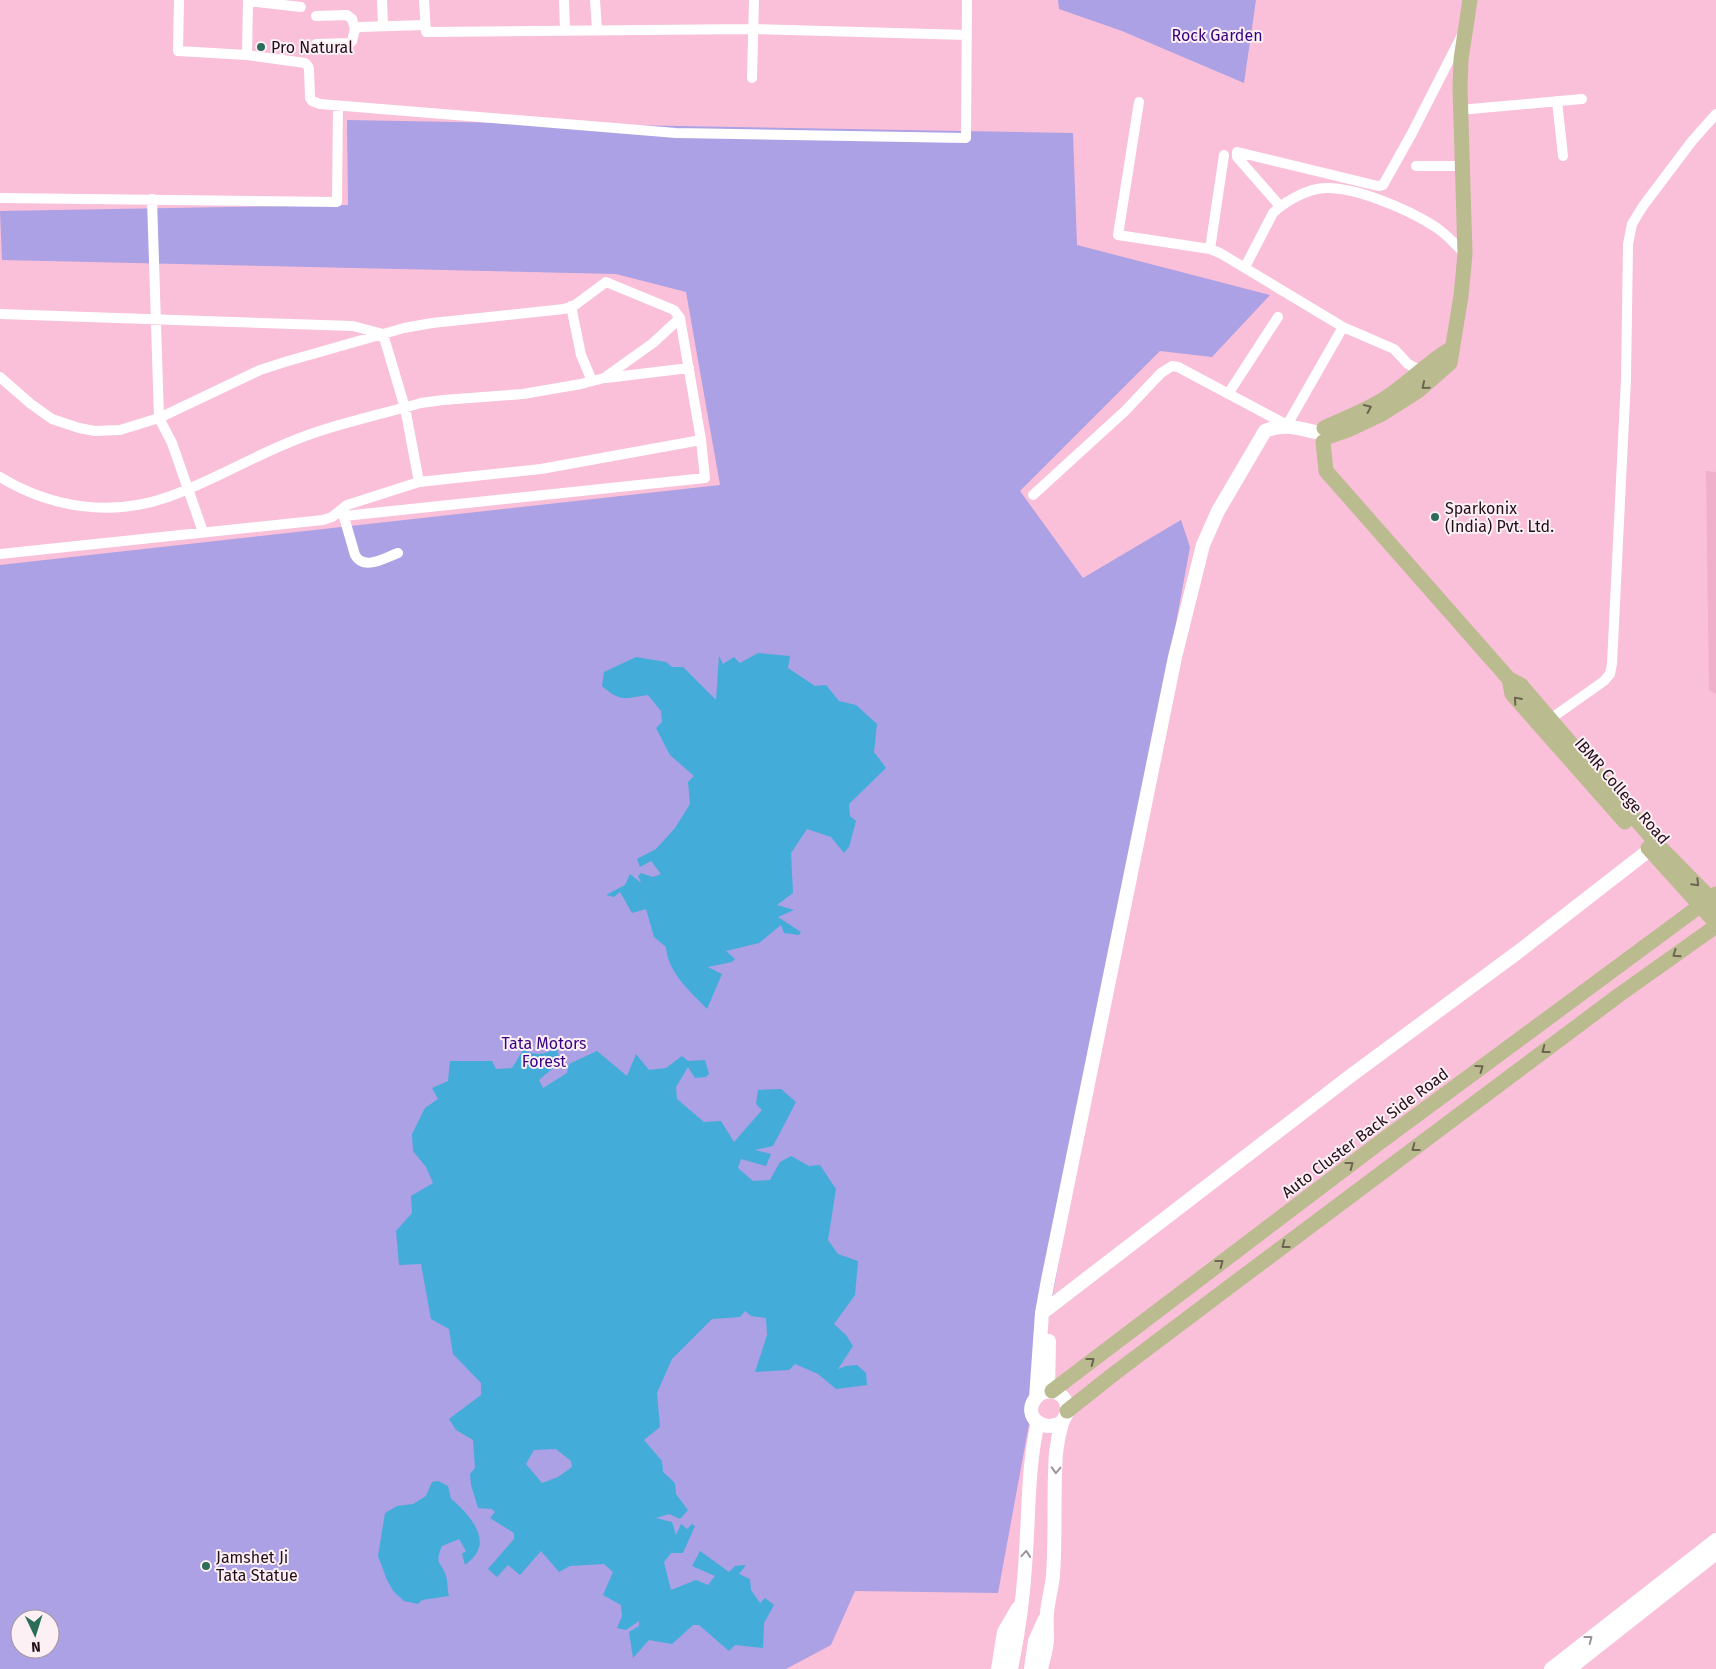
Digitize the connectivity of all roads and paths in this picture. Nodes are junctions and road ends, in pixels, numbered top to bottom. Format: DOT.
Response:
graph roads {
  1 [pos="179,0"];
  2 [pos="382,0"];
  3 [pos="424,0"];
  4 [pos="564,0"];
  5 [pos="595,0"];
  6 [pos="754,0"];
  7 [pos="967,0"];
  8 [pos="1470,0"];
  9 [pos="248,1"];
  10 [pos="301,7"];
  11 [pos="316,16"];
  12 [pos="425,25"];
  13 [pos="383,26"];
  14 [pos="1466,27"];
  15 [pos="355,28"];
  16 [pos="752,29"];
  17 [pos="598,30"];
  18 [pos="565,31"];
  19 [pos="967,35"];
  20 [pos="316,44"];
  21 [pos="247,55"];
  22 [pos="752,78"];
  23 [pos="1582,99"];
  24 [pos="1557,101"];
  25 [pos="1139,102"];
  26 [pos="338,106"];
  27 [pos="1460,110"];
  28 [pos="1716,114"];
  29 [pos="1224,155"];
  30 [pos="1563,156"];
  31 [pos="1416,166"];
  32 [pos="1462,166"];
  33 [pos="0,198"];
  34 [pos="152,199"];
  35 [pos="1280,206"];
  36 [pos="1210,249"];
  37 [pos="1465,254"];
  38 [pos="1245,267"];
  39 [pos="571,306"];
  40 [pos="0,314"];
  41 [pos="1278,317"];
  42 [pos="680,318"];
  43 [pos="155,319"];
  44 [pos="1343,327"];
  45 [pos="383,334"];
  46 [pos="1452,348"];
  47 [pos="689,368"];
  48 [pos="1421,371"];
  49 [pos="0,377"];
  50 [pos="604,378"];
  51 [pos="592,381"];
  52 [pos="1228,394"];
  53 [pos="405,408"];
  54 [pos="159,418"];
  55 [pos="1287,425"];
  56 [pos="1323,435"];
  57 [pos="701,440"];
  58 [pos="0,477"];
  59 [pos="419,482"];
  60 [pos="189,489"];
  61 [pos="1033,495"];
  62 [pos="342,513"];
  63 [pos="203,532"];
  64 [pos="398,553"];
  65 [pos="0,554"];
  66 [pos="1546,722"];
  67 [pos="1653,847"];
  68 [pos="1711,901"];
  69 [pos="1716,925"];
  70 [pos="1047,1310"];
  71 [pos="1045,1394"];
  72 [pos="1065,1417"];
  73 [pos="1038,1422"];
  74 [pos="1716,1540"];
  75 [pos="1716,1553"];
  76 [pos="1021,1602"];
  77 [pos="1047,1613"];
  78 [pos="998,1669"];
  79 [pos="1011,1669"];
  80 [pos="1031,1669"];
  81 [pos="1041,1669"];
  82 [pos="1550,1669"];
  83 [pos="1568,1669"];
  1 -- 21 [label="street"];
  2 -- 13 [label="street"];
  3 -- 12 [label="street"];
  4 -- 18 [label="street"];
  5 -- 17 [label="street"];
  6 -- 16 [label="street"];
  7 -- 19 [label="street"];
  8 -- 14 [label="main road"];
  9 -- 10 [label="street"];
  9 -- 21 [label="street"];
  11 -- 15 [label="street"];
  12 -- 13 [label="street"];
  12 -- 18 [label="street"];
  13 -- 15 [label="street"];
  14 -- 27 [label="main road"];
  14 -- 35 [label="street"];
  15 -- 20 [label="street"];
  16 -- 17 [label="street"];
  16 -- 19 [label="street"];
  16 -- 22 [label="street"];
  17 -- 18 [label="street"];
  19 -- 26 [label="street"];
  21 -- 26 [label="street"];
  23 -- 24 [label="street"];
  24 -- 27 [label="street"];
  24 -- 30 [label="street"];
  25 -- 36 [label="street"];
  26 -- 34 [label="street"];
  27 -- 32 [label="main road"];
  28 -- 66 [label="street"];
  29 -- 36 [label="street"];
  31 -- 32 [label="street"];
  32 -- 37 [label="main road"];
  33 -- 34 [label="street"];
  34 -- 43 [label="street"];
  35 -- 37 [label="street"];
  35 -- 38 [label="street"];
  36 -- 38 [label="street"];
  37 -- 46 [label="main road"];
  38 -- 44 [label="street"];
  39 -- 42 [label="street"];
  39 -- 45 [label="street"];
  39 -- 51 [label="street"];
  40 -- 43 [label="street"];
  41 -- 52 [label="street"];
  42 -- 47 [label="street"];
  42 -- 50 [label="street"];
  43 -- 45 [label="street"];
  43 -- 54 [label="street"];
  44 -- 48 [label="street"];
  44 -- 55 [label="street"];
  45 -- 53 [label="street"];
  45 -- 54 [label="street"];
  46 -- 48 [label="main road"];
  46 -- 56 [label="main road, one-way"];
  47 -- 50 [label="street"];
  47 -- 57 [label="street"];
  56 -- 48 [label="main road, one-way"];
  49 -- 54 [label="street"];
  50 -- 51 [label="street"];
  51 -- 53 [label="street"];
  52 -- 55 [label="street"];
  52 -- 61 [label="street"];
  53 -- 59 [label="street"];
  53 -- 60 [label="street"];
  54 -- 60 [label="street"];
  55 -- 56 [label="main road"];
  55 -- 70 [label="main road"];
  56 -- 66 [label="main road, IBMR College Road"];
  57 -- 59 [label="street"];
  57 -- 62 [label="street"];
  58 -- 60 [label="street"];
  59 -- 62 [label="street"];
  60 -- 63 [label="street"];
  62 -- 63 [label="street"];
  62 -- 64 [label="street"];
  63 -- 65 [label="street"];
  66 -- 67 [label="main road, IBMR College Road"];
  67 -- 68 [label="main road, IBMR College Road"];
  67 -- 70 [label="main road"];
  68 -- 69 [label="main road, IBMR College Road"];
  71 -- 68 [label="main road, Auto Cluster Back Side Road, one-way"];
  69 -- 72 [label="main road, one-way"];
  70 -- 71 [label="main road"];
  71 -- 72 [label="main road"];
  71 -- 73 [label="main road"];
  72 -- 73 [label="main road"];
  72 -- 77 [label="main road, one-way"];
  76 -- 73 [label="main road, one-way"];
  82 -- 74 [label="main road, one-way"];
  75 -- 83 [label="main road"];
  76 -- 78 [label="main road"];
  76 -- 79 [label="main road"];
  77 -- 80 [label="main road"];
  77 -- 81 [label="main road"];
}
